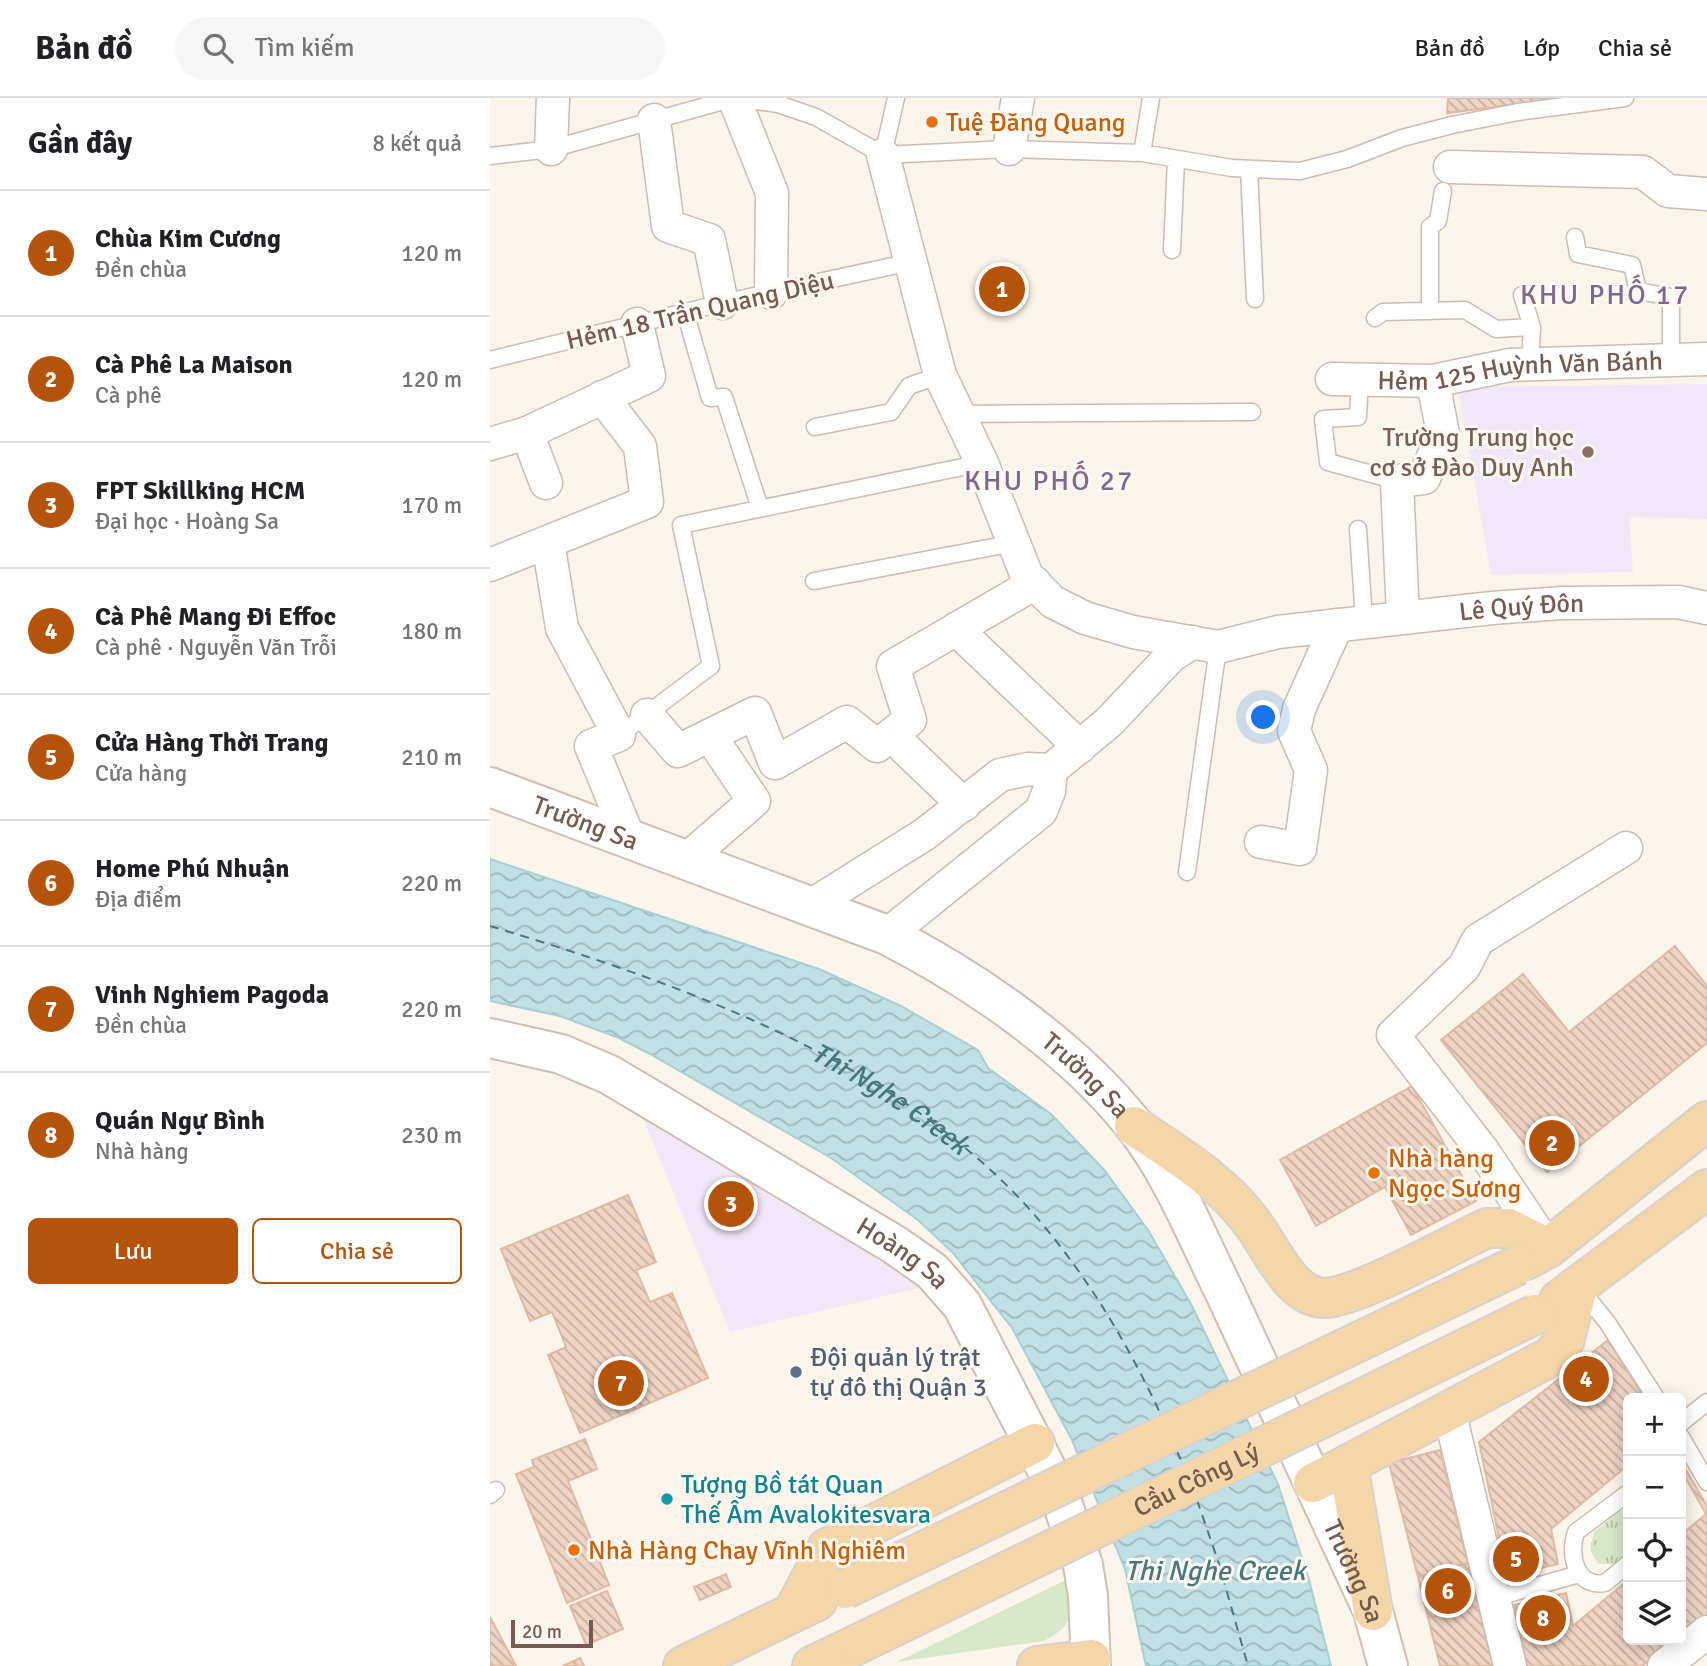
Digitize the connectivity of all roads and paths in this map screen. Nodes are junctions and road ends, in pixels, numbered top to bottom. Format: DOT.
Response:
graph roads {
  1 [pos="553,98"];
  2 [pos="735,98"];
  3 [pos="896,98"];
  4 [pos="1018,98"];
  5 [pos="1152,98"];
  6 [pos="1625,98"];
  7 [pos="654,120"];
  8 [pos="551,149"];
  9 [pos="1009,149"];
  10 [pos="1142,153"];
  11 [pos="883,155"];
  12 [pos="490,156"];
  13 [pos="1176,160"];
  14 [pos="1249,169"];
  15 [pos="1446,179"];
  16 [pos="1707,194"];
  17 [pos="1574,237"];
  18 [pos="1172,250"];
  19 [pos="911,262"];
  20 [pos="771,293"];
  21 [pos="1522,295"];
  22 [pos="1255,299"];
  23 [pos="723,303"];
  24 [pos="1430,311"];
  25 [pos="685,312"];
  26 [pos="1375,318"];
  27 [pos="638,324"];
  28 [pos="1532,327"];
  29 [pos="490,359"];
  30 [pos="1707,359"];
  31 [pos="1671,360"];
  32 [pos="1530,364"];
  33 [pos="940,375"];
  34 [pos="1346,379"];
  35 [pos="1433,381"];
  36 [pos="602,397"];
  37 [pos="1252,412"];
  38 [pos="956,414"];
  39 [pos="815,427"];
  40 [pos="527,433"];
  41 [pos="490,444"];
  42 [pos="982,463"];
  43 [pos="1397,481"];
  44 [pos="546,483"];
  45 [pos="760,509"];
  46 [pos="1358,529"];
  47 [pos="548,542"];
  48 [pos="1014,543"];
  49 [pos="490,565"];
  50 [pos="814,581"];
  51 [pos="1035,583"];
  52 [pos="1707,608"];
  53 [pos="1403,617"];
  54 [pos="1350,623"];
  55 [pos="956,629"];
  56 [pos="1205,644"];
  57 [pos="647,715"];
  58 [pos="619,735"];
  59 [pos="891,735"];
  60 [pos="709,736"];
  61 [pos="1080,747"];
  62 [pos="1051,770"];
  63 [pos="490,787"];
  64 [pos="964,805"];
  65 [pos="629,838"];
  66 [pos="1261,842"];
  67 [pos="1626,848"];
  68 [pos="687,859"];
  69 [pos="1187,872"];
  70 [pos="813,905"];
  71 [pos="887,935"];
  72 [pos="490,1038"];
  73 [pos="1707,1121"];
  74 [pos="1134,1126"];
  75 [pos="1707,1189"];
  76 [pos="1533,1256"];
  77 [pos="1578,1287"];
  78 [pos="1653,1393"];
  79 [pos="1707,1402"];
  80 [pos="1449,1410"];
  81 [pos="1686,1419"];
  82 [pos="1035,1443"];
  83 [pos="1686,1446"];
  84 [pos="1348,1464"];
  85 [pos="1707,1482"];
  86 [pos="1313,1483"];
  87 [pos="1623,1497"];
  88 [pos="1623,1568"];
  89 [pos="1579,1574"];
  90 [pos="1494,1598"];
  91 [pos="1373,1611"];
  92 [pos="793,1612"];
  93 [pos="1707,1632"];
  94 [pos="829,1661"];
  95 [pos="696,1663"];
  96 [pos="1091,1663"];
  97 [pos="1037,1666"];
  98 [pos="1388,1666"];
  99 [pos="1510,1666"];
  100 [pos="1664,1666"];
  1 -- 8 [label="street"];
  2 -- 7 [label="lane"];
  2 -- 11 [label="lane"];
  2 -- 20 [label="street"];
  3 -- 11 [label="lane"];
  4 -- 9 [label="street"];
  5 -- 10 [label="lane"];
  6 -- 14 [label="lane"];
  7 -- 8 [label="lane"];
  7 -- 23 [label="street"];
  8 -- 12 [label="lane"];
  9 -- 10 [label="lane"];
  9 -- 11 [label="lane"];
  10 -- 13 [label="lane"];
  11 -- 19 [label="street"];
  13 -- 14 [label="lane"];
  13 -- 18 [label="lane"];
  14 -- 22 [label="lane"];
  15 -- 16 [label="street"];
  15 -- 24 [label="lane"];
  17 -- 31 [label="lane"];
  19 -- 20 [label="lane, Hẻm 18 Trần Quang Diệu"];
  19 -- 33 [label="street"];
  20 -- 23 [label="lane, Hẻm 18 Trần Quang Diệu"];
  21 -- 28 [label="lane"];
  23 -- 25 [label="lane, Hẻm 18 Trần Quang Diệu"];
  24 -- 26 [label="lane"];
  24 -- 28 [label="lane"];
  25 -- 27 [label="lane, Hẻm 18 Trần Quang Diệu"];
  25 -- 45 [label="lane"];
  27 -- 29 [label="lane, Hẻm 18 Trần Quang Diệu"];
  27 -- 36 [label="street"];
  28 -- 32 [label="lane"];
  30 -- 31 [label="street, Hẻm 125 Huỳnh Văn Bánh"];
  31 -- 32 [label="street, Hẻm 125 Huỳnh Văn Bánh"];
  32 -- 35 [label="street, Hẻm 125 Huỳnh Văn Bánh"];
  33 -- 38 [label="street"];
  33 -- 39 [label="lane"];
  34 -- 35 [label="street, Hẻm 125 Huỳnh Văn Bánh"];
  34 -- 43 [label="lane"];
  35 -- 43 [label="street"];
  36 -- 40 [label="street"];
  36 -- 47 [label="street"];
  37 -- 38 [label="lane"];
  38 -- 42 [label="street"];
  40 -- 41 [label="street"];
  40 -- 44 [label="street"];
  42 -- 45 [label="lane"];
  42 -- 48 [label="street"];
  43 -- 53 [label="street"];
  45 -- 57 [label="lane"];
  46 -- 54 [label="lane"];
  47 -- 49 [label="street"];
  47 -- 58 [label="street"];
  48 -- 50 [label="lane"];
  48 -- 51 [label="street"];
  51 -- 55 [label="street"];
  51 -- 56 [label="street"];
  52 -- 53 [label="street, Lê Quý Ðôn"];
  53 -- 54 [label="street, Lê Quý Ðôn"];
  54 -- 56 [label="street, Lê Quý Ðôn"];
  54 -- 66 [label="street"];
  55 -- 59 [label="street"];
  55 -- 61 [label="street"];
  56 -- 61 [label="street"];
  56 -- 69 [label="lane"];
  57 -- 58 [label="lane"];
  57 -- 60 [label="street"];
  58 -- 65 [label="street"];
  59 -- 60 [label="street"];
  59 -- 64 [label="street"];
  60 -- 68 [label="street"];
  61 -- 62 [label="street"];
  62 -- 64 [label="street"];
  62 -- 71 [label="street"];
  63 -- 65 [label="street, Trường Sa"];
  64 -- 70 [label="street"];
  65 -- 68 [label="street, Trường Sa"];
  67 -- 76 [label="street"];
  68 -- 70 [label="street, Trường Sa"];
  70 -- 71 [label="street, Trường Sa"];
  71 -- 74 [label="street, Trường Sa"];
  72 -- 82 [label="street, Hoàng Sa"];
  73 -- 76 [label="main road, Cầu Công Lý"];
  74 -- 76 [label="main road"];
  74 -- 86 [label="street, Trường Sa"];
  75 -- 77 [label="main road, Cầu Công Lý"];
  76 -- 92 [label="main road, Cầu Công Lý, bridge"];
  77 -- 78 [label="lane"];
  77 -- 80 [label="main road"];
  77 -- 94 [label="main road, Cầu Công Lý, bridge"];
  79 -- 81 [label="lane"];
  80 -- 84 [label="main road"];
  80 -- 90 [label="street"];
  82 -- 92 [label="main road"];
  82 -- 96 [label="street, Hoàng Sa"];
  83 -- 85 [label="lane"];
  84 -- 86 [label="main road"];
  84 -- 91 [label="main road"];
  86 -- 91 [label="street, Trường Sa"];
  87 -- 89 [label="lane"];
  88 -- 89 [label="lane"];
  89 -- 90 [label="lane"];
  90 -- 99 [label="street"];
  91 -- 98 [label="street, Trường Sa"];
  92 -- 95 [label="main road, Cầu Công Lý"];
  93 -- 100 [label="street"];
  96 -- 97 [label="main road"];
}
